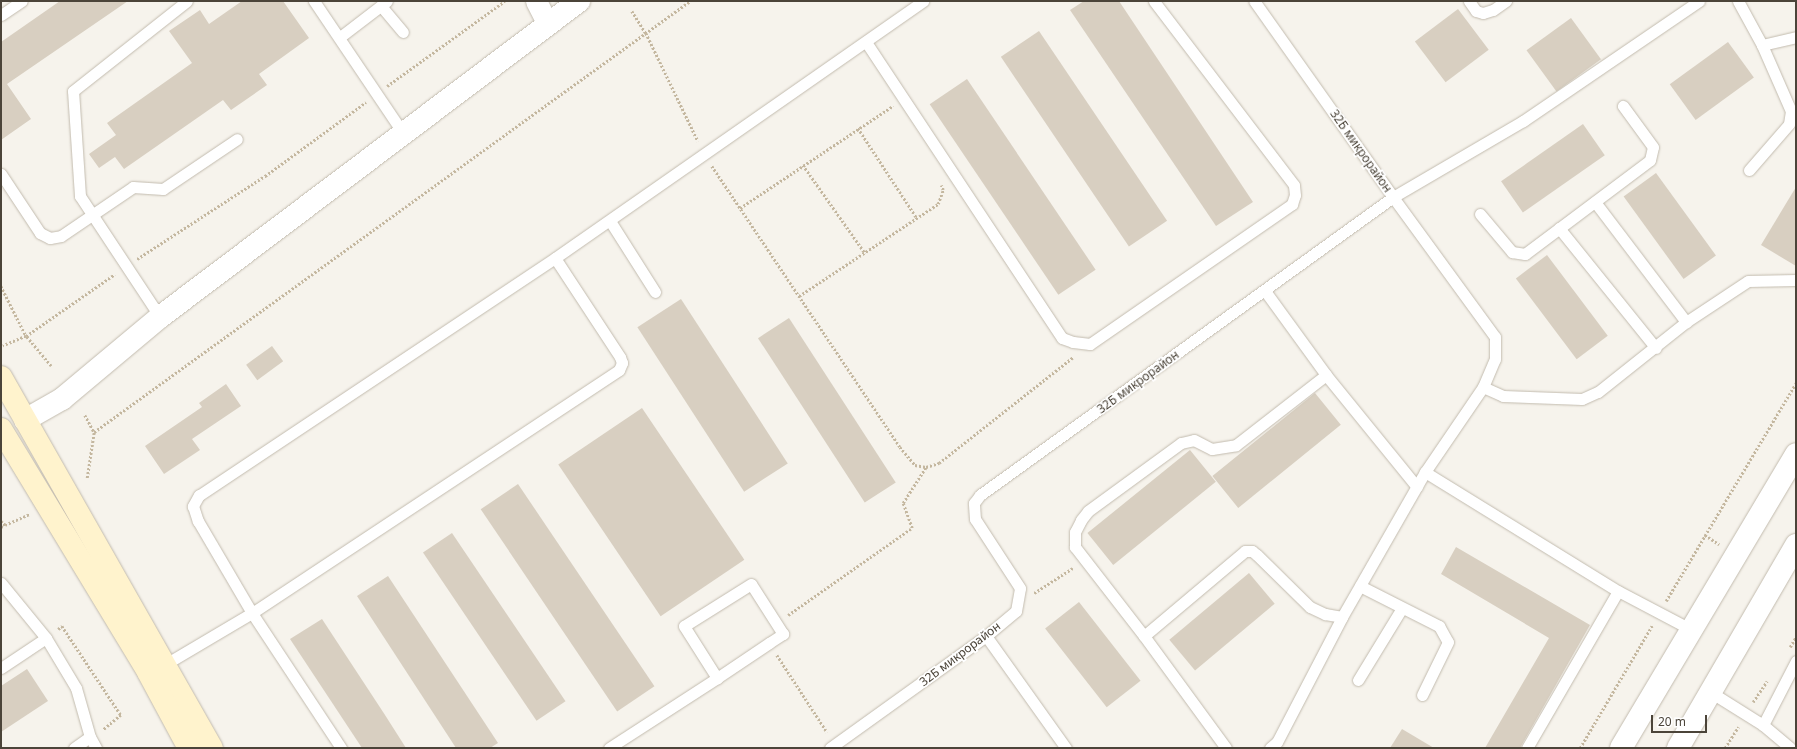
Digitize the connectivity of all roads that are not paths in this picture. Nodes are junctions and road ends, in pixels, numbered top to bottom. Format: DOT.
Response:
graph roads {
  1 [pos="22,1"];
  2 [pos="187,1"];
  3 [pos="314,1"];
  4 [pos="536,1"];
  5 [pos="579,1"];
  6 [pos="923,1"];
  7 [pos="1154,1"];
  8 [pos="1254,1"];
  9 [pos="1469,1"];
  10 [pos="1506,1"];
  11 [pos="1699,1"];
  12 [pos="1738,1"];
  13 [pos="384,3"];
  14 [pos="1,15"];
  15 [pos="547,23"];
  16 [pos="403,32"];
  17 [pos="340,37"];
  18 [pos="1796,37"];
  19 [pos="866,42"];
  20 [pos="1762,45"];
  21 [pos="1623,106"];
  22 [pos="403,133"];
  23 [pos="237,139"];
  24 [pos="1749,170"];
  25 [pos="1,174"];
  26 [pos="1393,197"];
  27 [pos="1595,202"];
  28 [pos="92,214"];
  29 [pos="1480,214"];
  30 [pos="610,221"];
  31 [pos="1560,228"];
  32 [pos="555,258"];
  33 [pos="1796,280"];
  34 [pos="1265,290"];
  35 [pos="655,292"];
  36 [pos="160,317"];
  37 [pos="1686,322"];
  38 [pos="1656,348"];
  39 [pos="1326,375"];
  40 [pos="1,377"];
  41 [pos="1483,387"];
  42 [pos="29,428"];
  43 [pos="4,441"];
  44 [pos="1796,454"];
  45 [pos="1425,472"];
  46 [pos="1416,487"];
  47 [pos="1796,545"];
  48 [pos="1,583"];
  49 [pos="1360,586"];
  50 [pos="1618,591"];
  51 [pos="1402,608"];
  52 [pos="252,613"];
  53 [pos="1342,617"];
  54 [pos="1692,630"];
  55 [pos="986,636"];
  56 [pos="1144,636"];
  57 [pos="46,638"];
  58 [pos="1796,661"];
  59 [pos="164,665"];
  60 [pos="1,668"];
  61 [pos="717,678"];
  62 [pos="1358,680"];
  63 [pos="1712,693"];
  64 [pos="1422,695"];
  65 [pos="1762,725"];
  66 [pos="90,737"];
  67 [pos="1777,744"];
  68 [pos="833,746"];
  69 [pos="74,748"];
  70 [pos="96,748"];
  71 [pos="189,748"];
  72 [pos="212,748"];
  73 [pos="341,748"];
  74 [pos="609,748"];
  75 [pos="1066,748"];
  76 [pos="1226,748"];
  77 [pos="1270,748"];
  78 [pos="1527,748"];
  79 [pos="1622,748"];
  80 [pos="1678,748"];
  81 [pos="1790,748"];
  1 -- 14 [label="lane"];
  2 -- 28 [label="lane"];
  3 -- 17 [label="lane"];
  4 -- 15 [label="street"];
  5 -- 15 [label="street"];
  6 -- 19 [label="lane"];
  7 -- 19 [label="lane"];
  8 -- 26 [label="lane, 32Б микрорайон"];
  9 -- 10 [label="lane"];
  11 -- 26 [label="lane"];
  12 -- 20 [label="lane"];
  13 -- 16 [label="lane"];
  13 -- 17 [label="lane"];
  15 -- 22 [label="street"];
  17 -- 22 [label="lane"];
  18 -- 20 [label="lane"];
  19 -- 30 [label="lane"];
  20 -- 24 [label="lane"];
  21 -- 27 [label="lane"];
  22 -- 36 [label="street"];
  23 -- 28 [label="lane"];
  25 -- 28 [label="lane"];
  26 -- 34 [label="lane, 32Б микрорайон"];
  26 -- 41 [label="lane"];
  27 -- 31 [label="lane"];
  27 -- 37 [label="lane"];
  28 -- 36 [label="lane"];
  29 -- 31 [label="lane"];
  30 -- 32 [label="lane"];
  30 -- 35 [label="lane"];
  31 -- 38 [label="lane"];
  32 -- 52 [label="lane"];
  32 -- 52 [label="lane"];
  33 -- 37 [label="lane"];
  34 -- 39 [label="lane"];
  34 -- 55 [label="lane, 32Б микрорайон"];
  36 -- 42 [label="street"];
  37 -- 38 [label="lane"];
  38 -- 41 [label="lane"];
  39 -- 46 [label="lane"];
  39 -- 56 [label="lane"];
  40 -- 42 [label="main road"];
  41 -- 45 [label="lane"];
  42 -- 43 [label="main road"];
  42 -- 59 [label="main road"];
  43 -- 71 [label="main road"];
  44 -- 54 [label="street"];
  45 -- 46 [label="lane"];
  45 -- 50 [label="lane"];
  46 -- 49 [label="lane"];
  47 -- 63 [label="street"];
  48 -- 57 [label="lane"];
  49 -- 51 [label="lane"];
  49 -- 53 [label="lane"];
  50 -- 54 [label="lane"];
  50 -- 78 [label="lane"];
  51 -- 62 [label="lane"];
  51 -- 64 [label="lane"];
  52 -- 59 [label="lane"];
  52 -- 73 [label="lane"];
  53 -- 56 [label="lane"];
  53 -- 77 [label="lane"];
  54 -- 79 [label="street"];
  55 -- 68 [label="lane, 32Б микрорайон"];
  55 -- 75 [label="lane"];
  56 -- 76 [label="lane"];
  57 -- 60 [label="lane"];
  57 -- 66 [label="lane"];
  58 -- 65 [label="lane"];
  59 -- 72 [label="main road"];
  61 -- 61 [label="lane"];
  61 -- 74 [label="lane"];
  63 -- 65 [label="lane"];
  63 -- 80 [label="street"];
  65 -- 67 [label="lane"];
  66 -- 69 [label="lane"];
  66 -- 70 [label="lane"];
  67 -- 81 [label="lane"];
}
